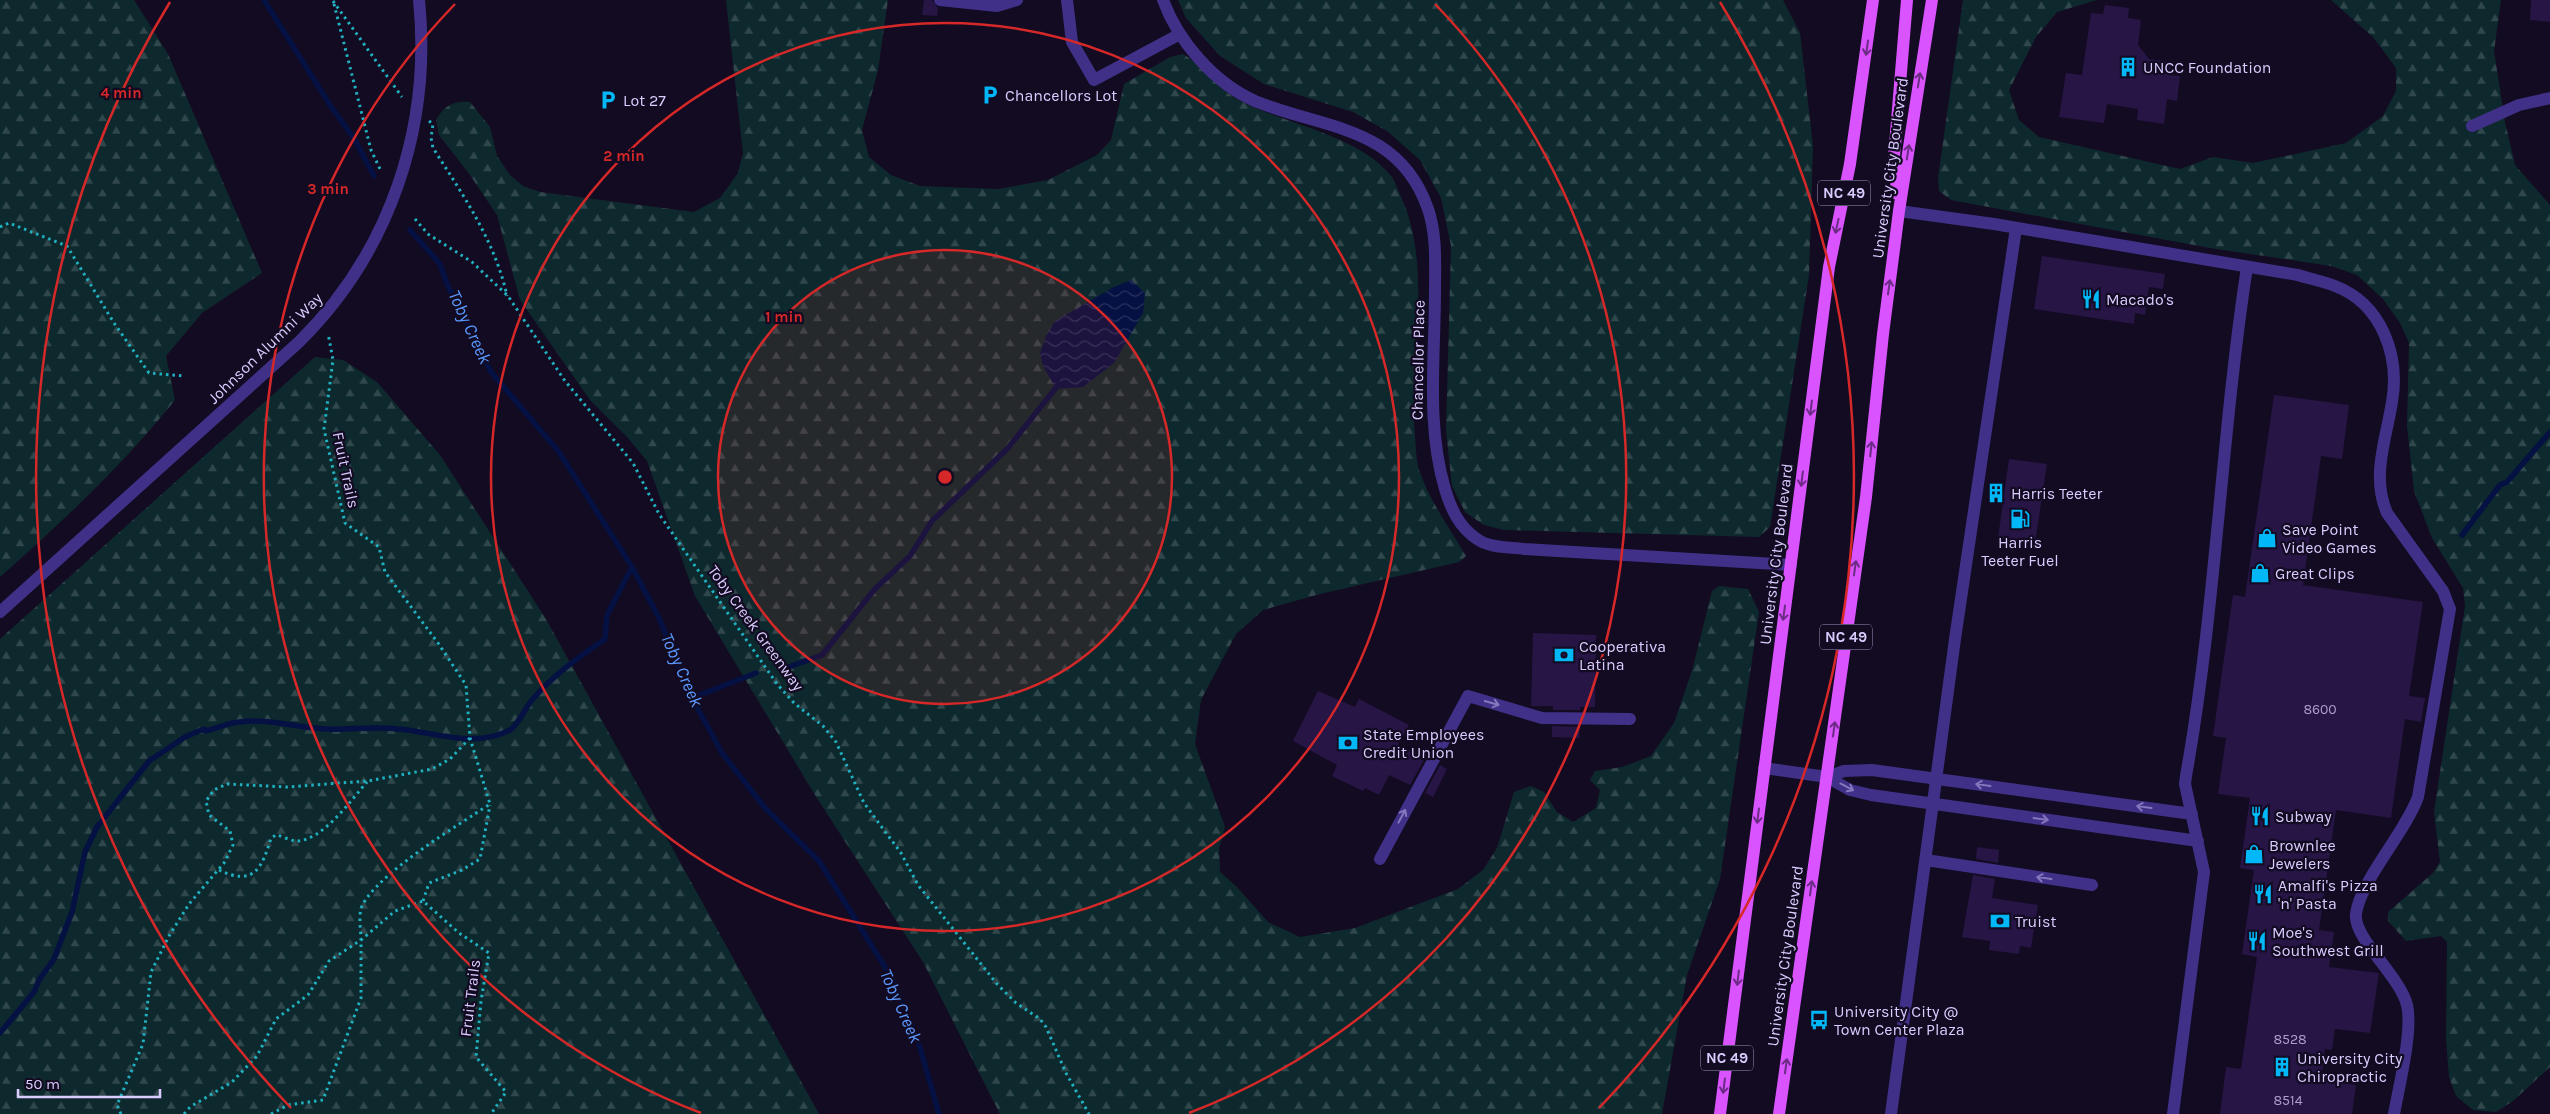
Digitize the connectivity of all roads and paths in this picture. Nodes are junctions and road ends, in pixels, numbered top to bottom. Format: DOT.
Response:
graph roads {
  1 [pos="419,0"];
  2 [pos="940,0"];
  3 [pos="1017,0"];
  4 [pos="1067,0"];
  5 [pos="1163,0"];
  6 [pos="1862,0"];
  7 [pos="1873,0"];
  8 [pos="1907,0"];
  9 [pos="1932,0"];
  10 [pos="333,1"];
  11 [pos="1869,30"];
  12 [pos="1180,34"];
  13 [pos="2550,98"];
  14 [pos="405,101"];
  15 [pos="428,120"];
  16 [pos="2472,126"];
  17 [pos="380,169"];
  18 [pos="1899,211"];
  19 [pos="415,219"];
  20 [pos="0,227"];
  21 [pos="2016,228"];
  22 [pos="2247,267"];
  23 [pos="508,296"];
  24 [pos="325,315"];
  25 [pos="184,376"];
  26 [pos="1791,565"];
  27 [pos="0,612"];
  28 [pos="1630,719"];
  29 [pos="470,738"];
  30 [pos="1764,768"];
  31 [pos="1827,777"];
  32 [pos="1937,779"];
  33 [pos="368,781"];
  34 [pos="490,804"];
  35 [pos="1934,804"];
  36 [pos="2192,814"];
  37 [pos="2198,841"];
  38 [pos="1380,859"];
  39 [pos="1926,860"];
  40 [pos="219,870"];
  41 [pos="2092,885"];
  42 [pos="423,901"];
  43 [pos="361,940"];
  44 [pos="121,1114"];
  45 [pos="184,1114"];
  46 [pos="272,1114"];
  47 [pos="491,1114"];
  48 [pos="1089,1114"];
  49 [pos="1720,1114"];
  50 [pos="1779,1114"];
  51 [pos="1891,1114"];
  52 [pos="2173,1114"];
  53 [pos="2394,1114"];
  1 -- 24 [label="street, Johnson Alumni Way"];
  2 -- 3 [label="street"];
  4 -- 12 [label="street"];
  5 -- 12 [label="street, Chancellor Place"];
  6 -- 11 [label="main road, NC 49"];
  7 -- 11 [label="main road, University City Boulevard / NC 49"];
  8 -- 18 [label="main road"];
  18 -- 9 [label="main road, University City Boulevard / NC 49, one-way"];
  10 -- 14 [label="path"];
  10 -- 17 [label="path"];
  11 -- 26 [label="main road, University City Boulevard / NC 49, one-way"];
  12 -- 26 [label="street, Chancellor Place"];
  13 -- 16 [label="street"];
  15 -- 23 [label="path, Toby Creek Greenway"];
  18 -- 21 [label="street"];
  31 -- 18 [label="main road, University City Boulevard / NC 49, one-way"];
  19 -- 23 [label="path, Toby Creek Greenway"];
  20 -- 25 [label="path"];
  21 -- 22 [label="street"];
  21 -- 32 [label="street"];
  22 -- 36 [label="street"];
  22 -- 53 [label="street"];
  23 -- 48 [label="path, Toby Creek Greenway"];
  24 -- 27 [label="street, Johnson Alumni Way"];
  24 -- 29 [label="path, Fruit Trails"];
  26 -- 30 [label="main road, University City Boulevard / NC 49, one-way"];
  38 -- 28 [label="street, one-way"];
  29 -- 33 [label="path"];
  29 -- 34 [label="path, Fruit Trails"];
  30 -- 31 [label="street"];
  30 -- 49 [label="main road, University City Boulevard / NC 49, one-way"];
  31 -- 32 [label="street"];
  31 -- 35 [label="street, one-way"];
  50 -- 31 [label="main road, University City Boulevard / NC 49, one-way"];
  32 -- 35 [label="street"];
  36 -- 32 [label="street, one-way"];
  33 -- 40 [label="path"];
  33 -- 40 [label="path"];
  34 -- 42 [label="path, Fruit Trails"];
  34 -- 43 [label="path"];
  35 -- 37 [label="street, one-way"];
  35 -- 39 [label="street"];
  36 -- 37 [label="street"];
  37 -- 52 [label="street"];
  41 -- 39 [label="street, one-way"];
  39 -- 51 [label="street"];
  40 -- 44 [label="path"];
  42 -- 43 [label="path"];
  42 -- 47 [label="path, Fruit Trails"];
  43 -- 45 [label="path"];
  43 -- 46 [label="path"];
}
